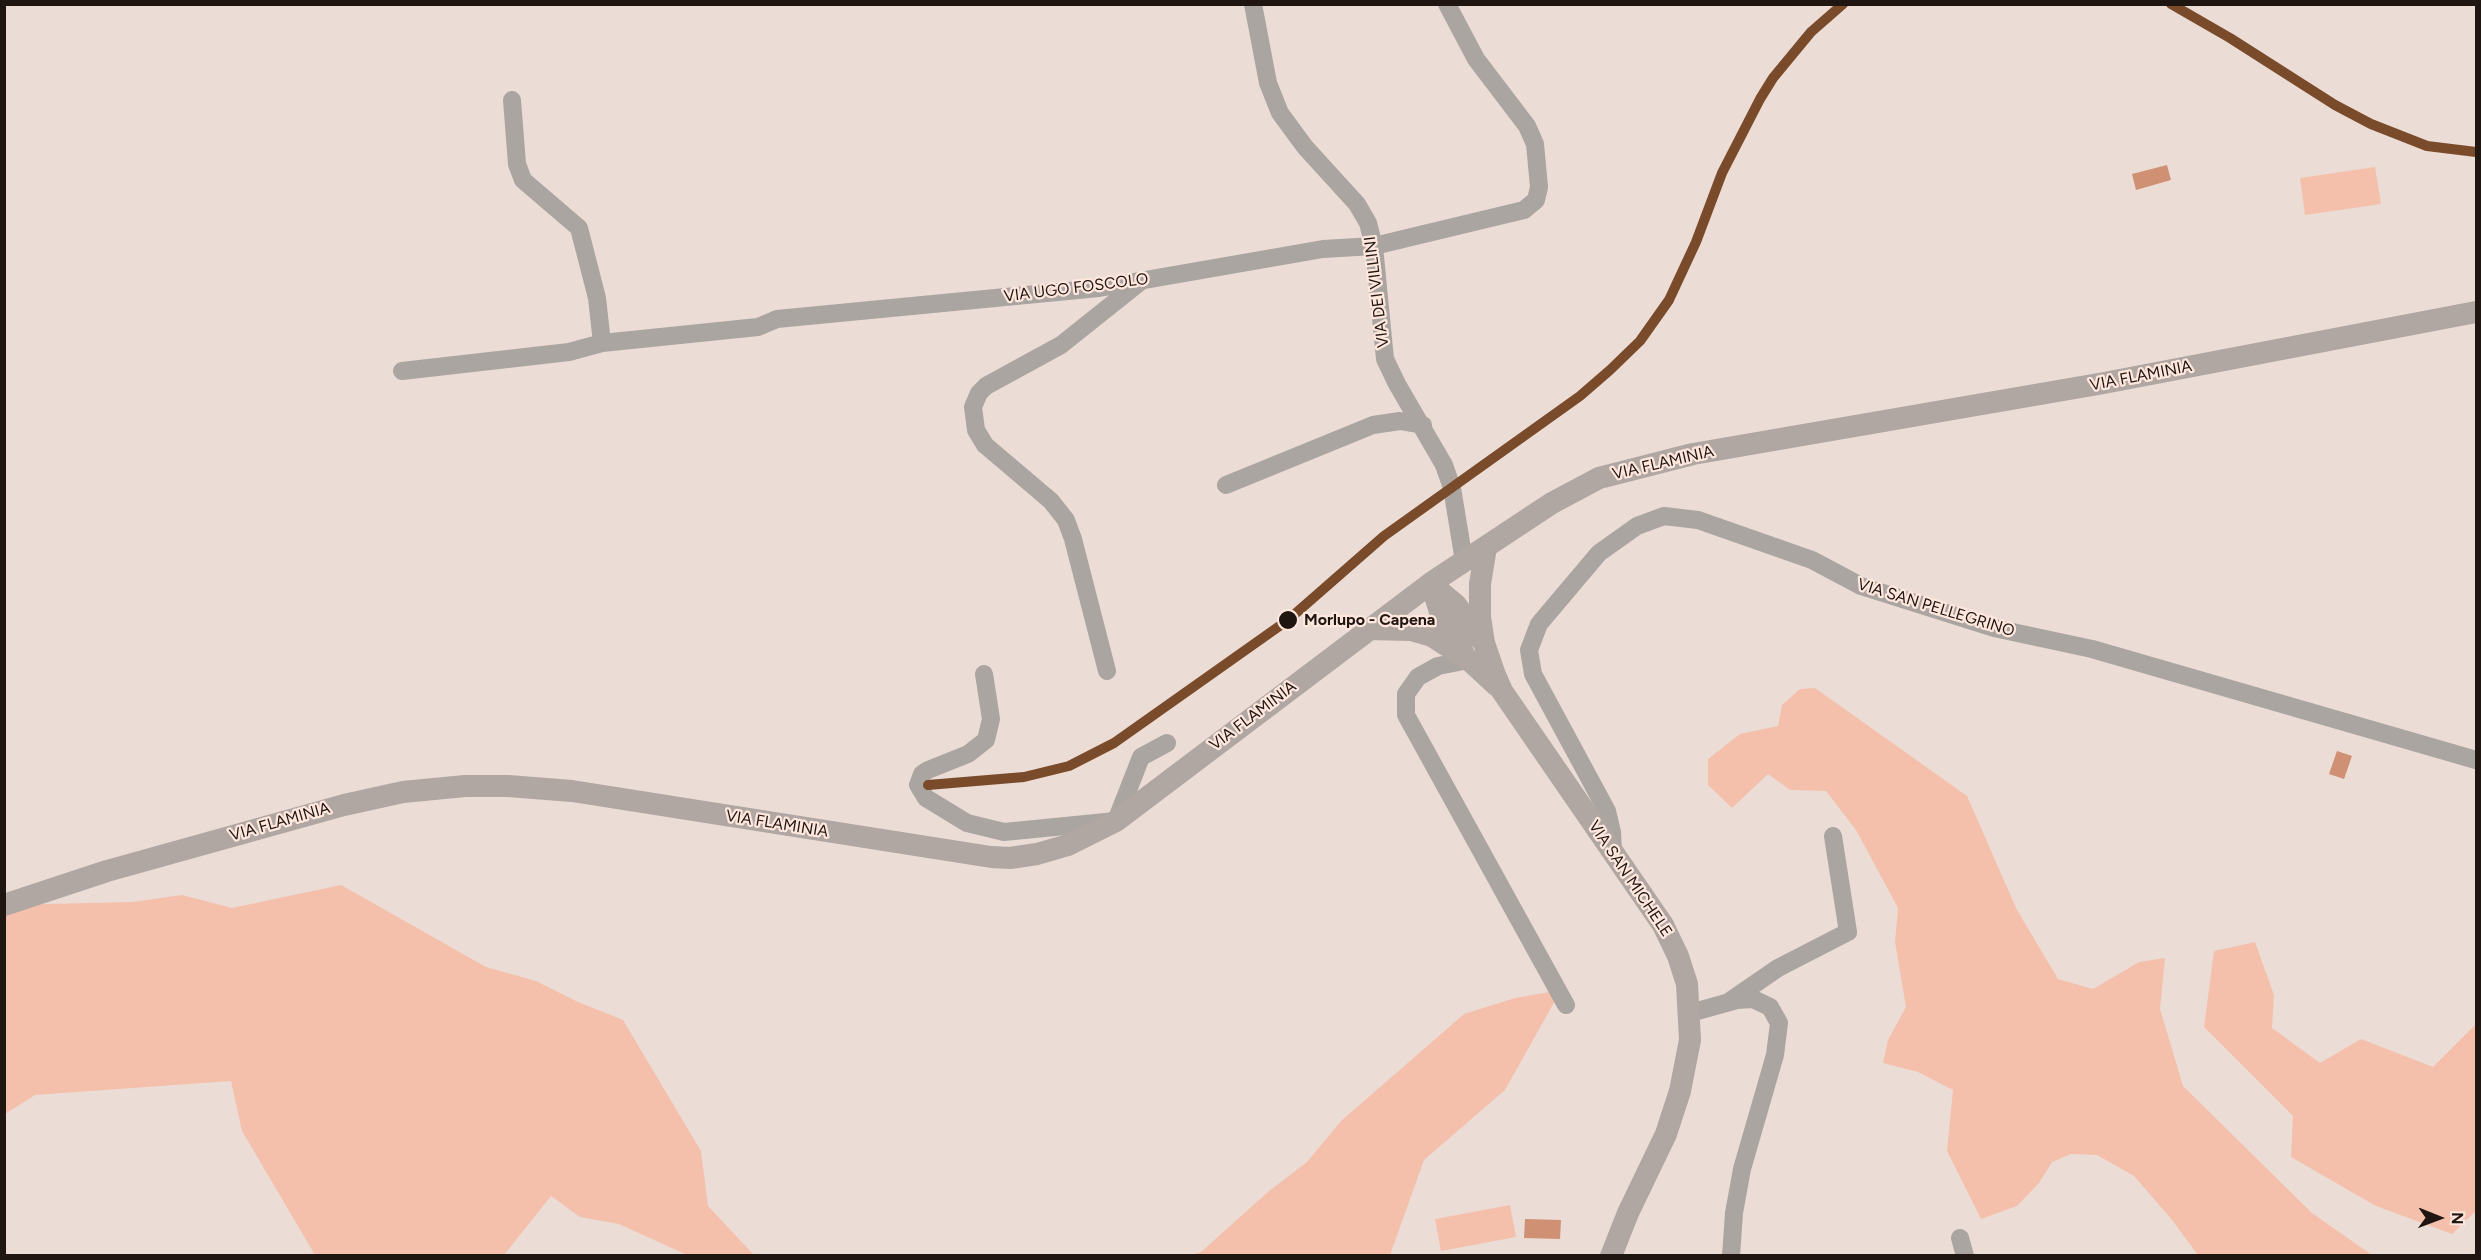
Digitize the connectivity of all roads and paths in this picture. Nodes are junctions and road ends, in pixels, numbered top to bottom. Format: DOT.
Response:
graph roads {
  1 [pos="1253,4"];
  2 [pos="1447,4"];
  3 [pos="512,100"];
  4 [pos="1374,246"];
  5 [pos="1141,281"];
  6 [pos="2476,312"];
  7 [pos="602,343"];
  8 [pos="402,371"];
  9 [pos="1423,425"];
  10 [pos="1226,485"];
  11 [pos="1486,547"];
  12 [pos="1464,561"];
  13 [pos="1431,583"];
  14 [pos="1368,629"];
  15 [pos="1484,643"];
  16 [pos="1469,660"];
  17 [pos="1107,671"];
  18 [pos="984,674"];
  19 [pos="1502,692"];
  20 [pos="1167,743"];
  21 [pos="2476,760"];
  22 [pos="1116,821"];
  23 [pos="1833,836"];
  24 [pos="1613,851"];
  25 [pos="4,905"];
  26 [pos="1728,1002"];
  27 [pos="1566,1005"];
  28 [pos="1690,1013"];
  29 [pos="1611,1256"];
  30 [pos="1731,1256"];
  1 -- 4 [label="street, VIA DEI VILLINI"];
  2 -- 4 [label="street, VIA UGO FOSCOLO"];
  3 -- 7 [label="street"];
  4 -- 5 [label="street, VIA UGO FOSCOLO"];
  4 -- 9 [label="street, VIA DEI VILLINI"];
  5 -- 7 [label="street, VIA UGO FOSCOLO"];
  5 -- 17 [label="street"];
  6 -- 11 [label="main road, VIA FLAMINIA"];
  7 -- 8 [label="street, VIA UGO FOSCOLO"];
  9 -- 10 [label="street"];
  9 -- 12 [label="street, VIA DEI VILLINI"];
  11 -- 12 [label="main road, VIA FLAMINIA"];
  11 -- 15 [label="main road"];
  12 -- 13 [label="main road, VIA FLAMINIA"];
  13 -- 14 [label="main road, VIA FLAMINIA"];
  13 -- 15 [label="main road"];
  13 -- 16 [label="main road"];
  14 -- 16 [label="main road"];
  14 -- 22 [label="main road, VIA FLAMINIA"];
  15 -- 19 [label="main road"];
  16 -- 19 [label="main road"];
  16 -- 27 [label="street"];
  18 -- 22 [label="street"];
  19 -- 24 [label="main road, VIA SAN MICHELE"];
  20 -- 22 [label="street"];
  21 -- 24 [label="street, VIA SAN PELLEGRINO"];
  22 -- 25 [label="main road, VIA FLAMINIA"];
  23 -- 26 [label="street"];
  24 -- 28 [label="main road, VIA SAN MICHELE"];
  26 -- 28 [label="street"];
  26 -- 30 [label="street"];
  28 -- 29 [label="main road, VIA SAN MICHELE"];
}
